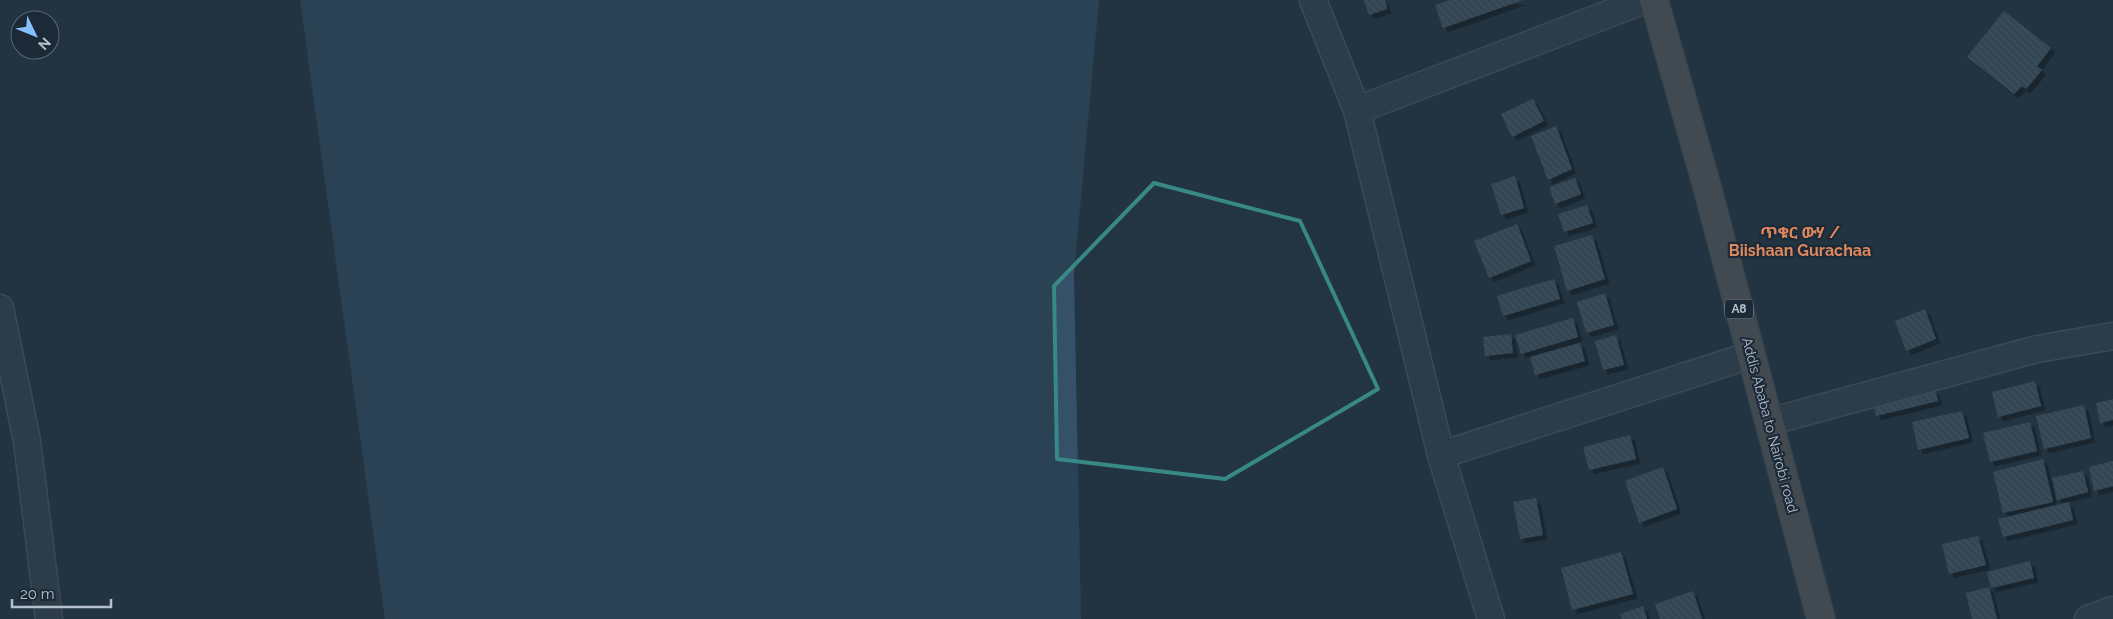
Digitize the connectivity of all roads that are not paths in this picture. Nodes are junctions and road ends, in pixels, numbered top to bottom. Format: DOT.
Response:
graph roads {
  1 [pos="1313,0"];
  2 [pos="1646,0"];
  3 [pos="1654,0"];
  4 [pos="1357,110"];
  5 [pos="0,308"];
  6 [pos="2113,336"];
  7 [pos="1751,355"];
  8 [pos="1769,422"];
  9 [pos="1442,455"];
  10 [pos="2113,610"];
  11 [pos="49,619"];
  12 [pos="1491,619"];
  13 [pos="1821,619"];
  14 [pos="2088,619"];
  1 -- 4 [label="street"];
  2 -- 4 [label="street"];
  3 -- 7 [label="highway, Addis Ababa to Nairobi road / A8"];
  4 -- 9 [label="street"];
  5 -- 11 [label="street"];
  6 -- 8 [label="street"];
  7 -- 8 [label="highway, Addis Ababa to Nairobi road / A8"];
  7 -- 9 [label="street"];
  8 -- 13 [label="highway, Addis Ababa to Nairobi road / A8"];
  9 -- 12 [label="street"];
  10 -- 14 [label="street"];
}
